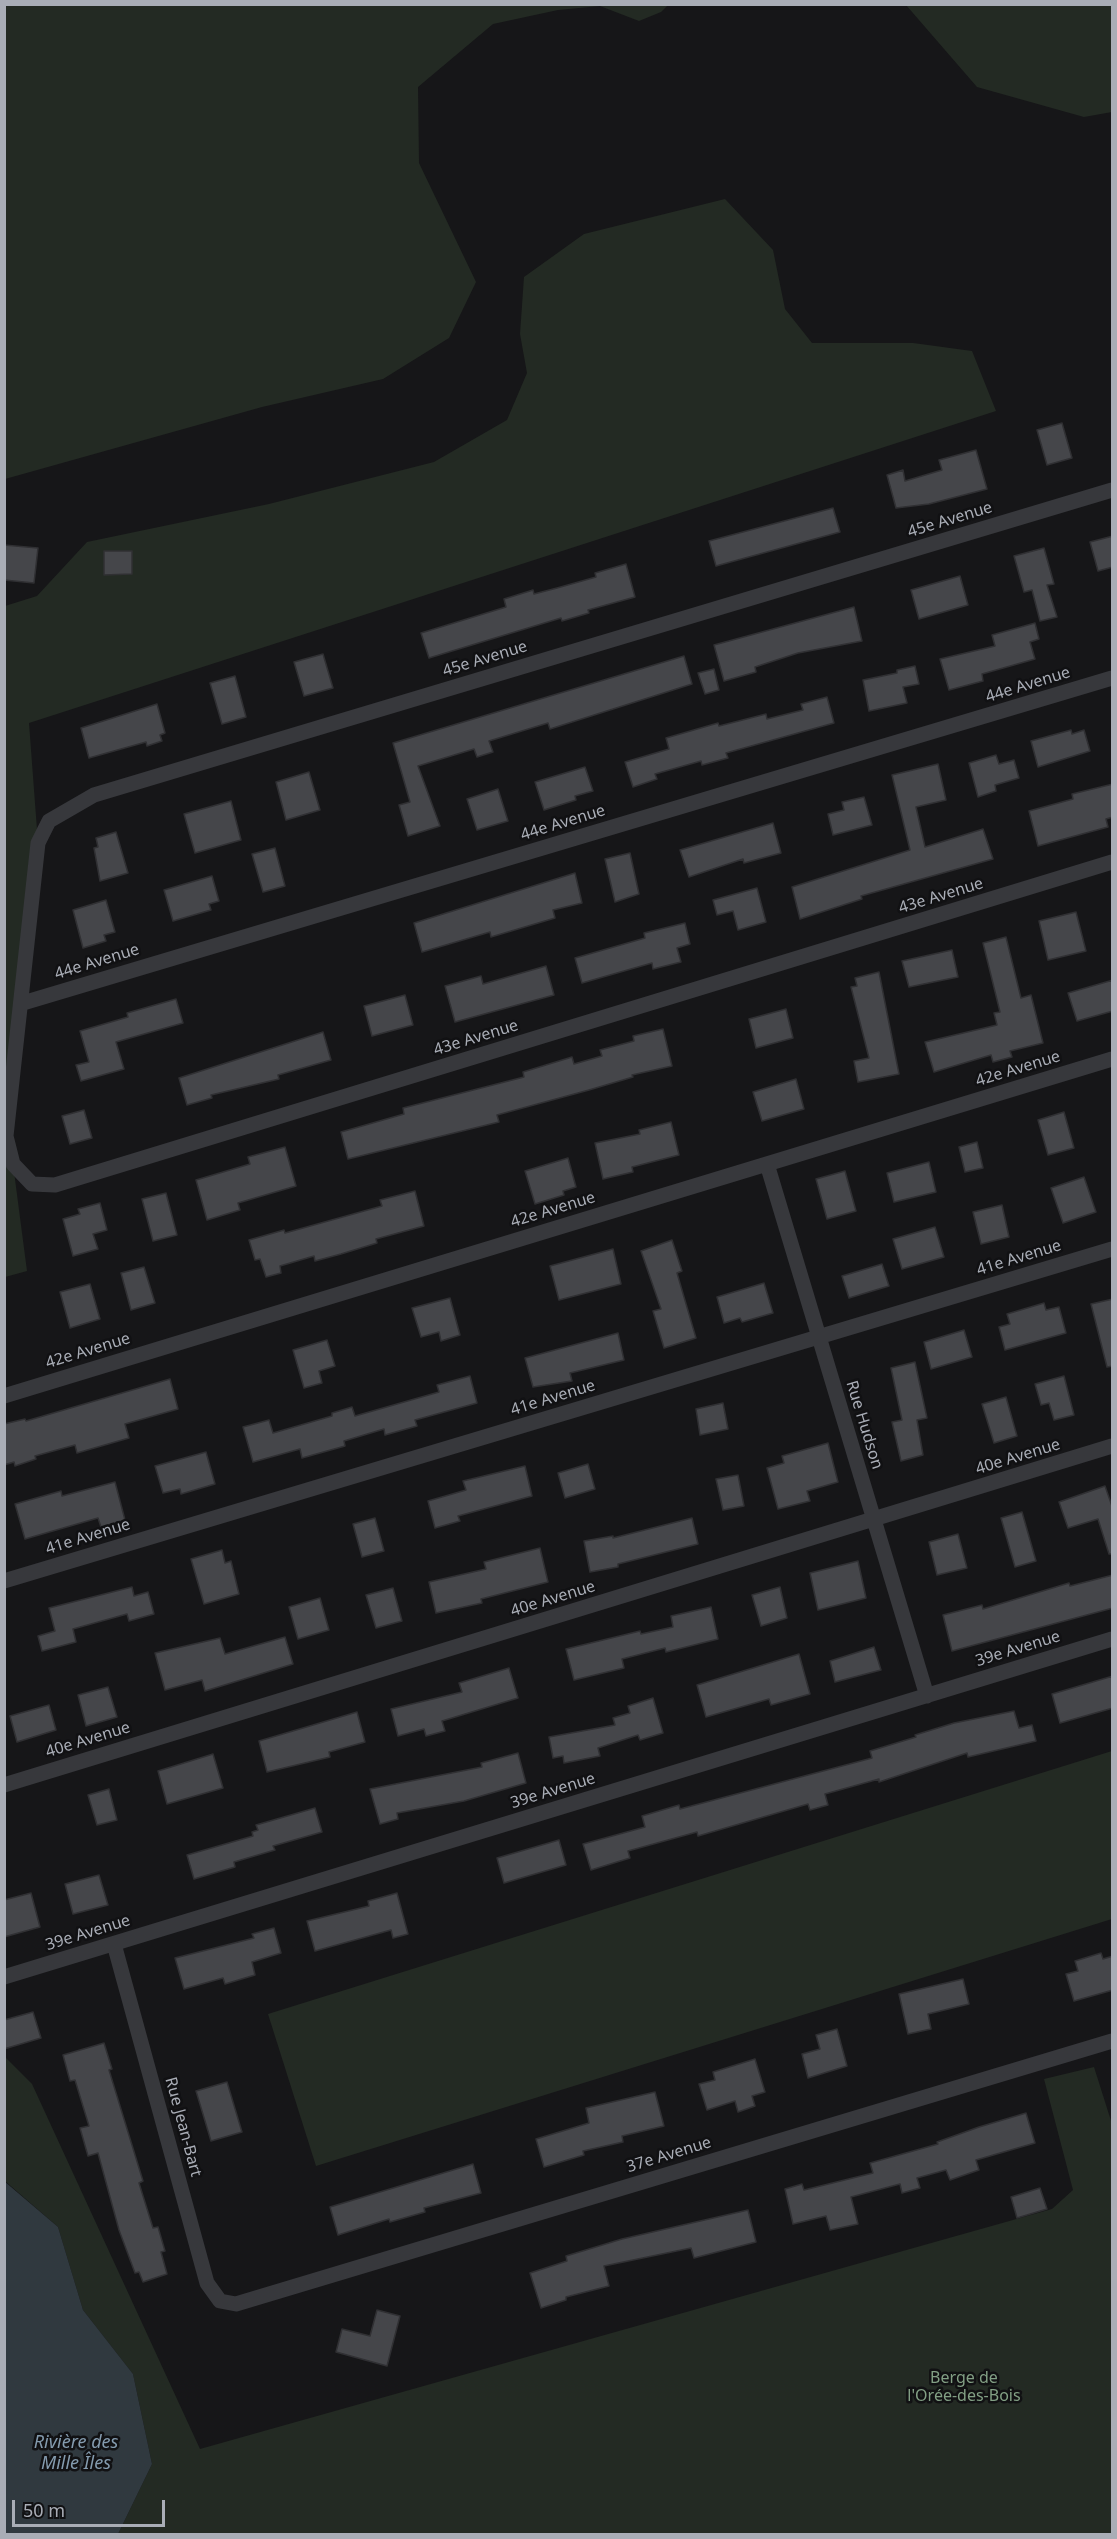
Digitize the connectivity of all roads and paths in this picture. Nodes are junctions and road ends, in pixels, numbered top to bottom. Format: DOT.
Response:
graph roads {
  1 [pos="1113,490"];
  2 [pos="1113,678"];
  3 [pos="1113,862"];
  4 [pos="23,1003"];
  5 [pos="1113,1059"];
  6 [pos="767,1164"];
  7 [pos="1113,1249"];
  8 [pos="819,1337"];
  9 [pos="4,1396"];
  10 [pos="1113,1446"];
  11 [pos="874,1519"];
  12 [pos="4,1581"];
  13 [pos="1113,1639"];
  14 [pos="927,1696"];
  15 [pos="4,1785"];
  16 [pos="114,1944"];
  17 [pos="4,1977"];
  18 [pos="1113,2041"];
  19 [pos="236,2304"];
  1 -- 4 [label="street, 45e Avenue"];
  2 -- 4 [label="street, 44e Avenue"];
  3 -- 4 [label="street, 43e Avenue"];
  5 -- 6 [label="street, 42e Avenue"];
  6 -- 8 [label="street, Rue Hudson"];
  6 -- 9 [label="street, 42e Avenue"];
  7 -- 8 [label="street, 41e Avenue"];
  8 -- 11 [label="street, Rue Hudson"];
  8 -- 12 [label="street, 41e Avenue"];
  10 -- 11 [label="street, 40e Avenue"];
  11 -- 14 [label="street, Rue Hudson"];
  11 -- 15 [label="street, 40e Avenue"];
  13 -- 14 [label="street, 39e Avenue"];
  14 -- 16 [label="street, 39e Avenue"];
  16 -- 17 [label="street, 39e Avenue"];
  16 -- 19 [label="street, Rue Jean-Bart"];
  18 -- 19 [label="street, 37e Avenue"];
}
